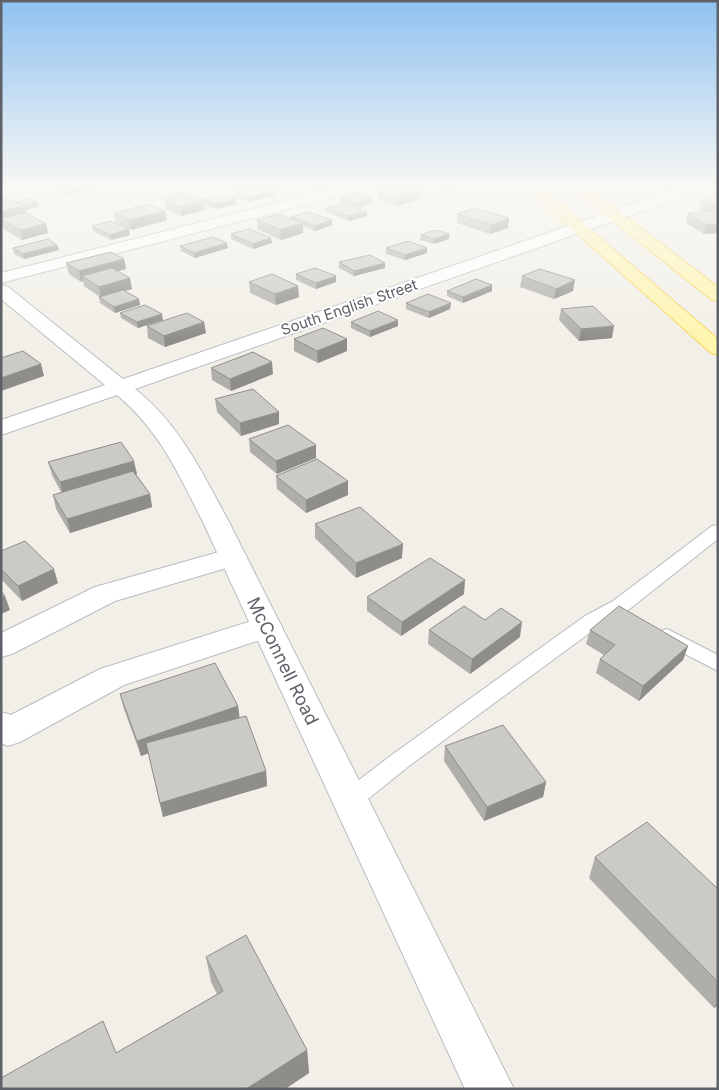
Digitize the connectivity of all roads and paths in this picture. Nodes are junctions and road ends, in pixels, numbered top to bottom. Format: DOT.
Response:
graph roads {
  1 [pos="163,238"];
  2 [pos="552,238"];
  3 [pos="588,238"];
  4 [pos="626,238"];
  5 [pos="642,238"];
  6 [pos="1,278"];
  7 [pos="703,285"];
  8 [pos="1,290"];
  9 [pos="718,296"];
  10 [pos="718,349"];
  11 [pos="118,386"];
  12 [pos="1,428"];
  13 [pos="718,530"];
  14 [pos="233,557"];
  15 [pos="637,617"];
  16 [pos="267,627"];
  17 [pos="1,646"];
  18 [pos="718,664"];
  19 [pos="1,724"];
  20 [pos="350,800"];
  21 [pos="490,1089"];
  1 -- 6 [label="street"];
  2 -- 11 [label="street, South English Street"];
  3 -- 10 [label="main road"];
  4 -- 7 [label="main road"];
  5 -- 7 [label="main road"];
  7 -- 9 [label="main road"];
  8 -- 11 [label="street, McConnell Road"];
  11 -- 12 [label="street, South English Street"];
  11 -- 14 [label="street, McConnell Road"];
  13 -- 15 [label="lane"];
  14 -- 16 [label="street, McConnell Road"];
  14 -- 17 [label="street"];
  15 -- 18 [label="lane"];
  15 -- 20 [label="lane"];
  16 -- 19 [label="street"];
  16 -- 20 [label="street, McConnell Road"];
  20 -- 21 [label="street, McConnell Road"];
}
